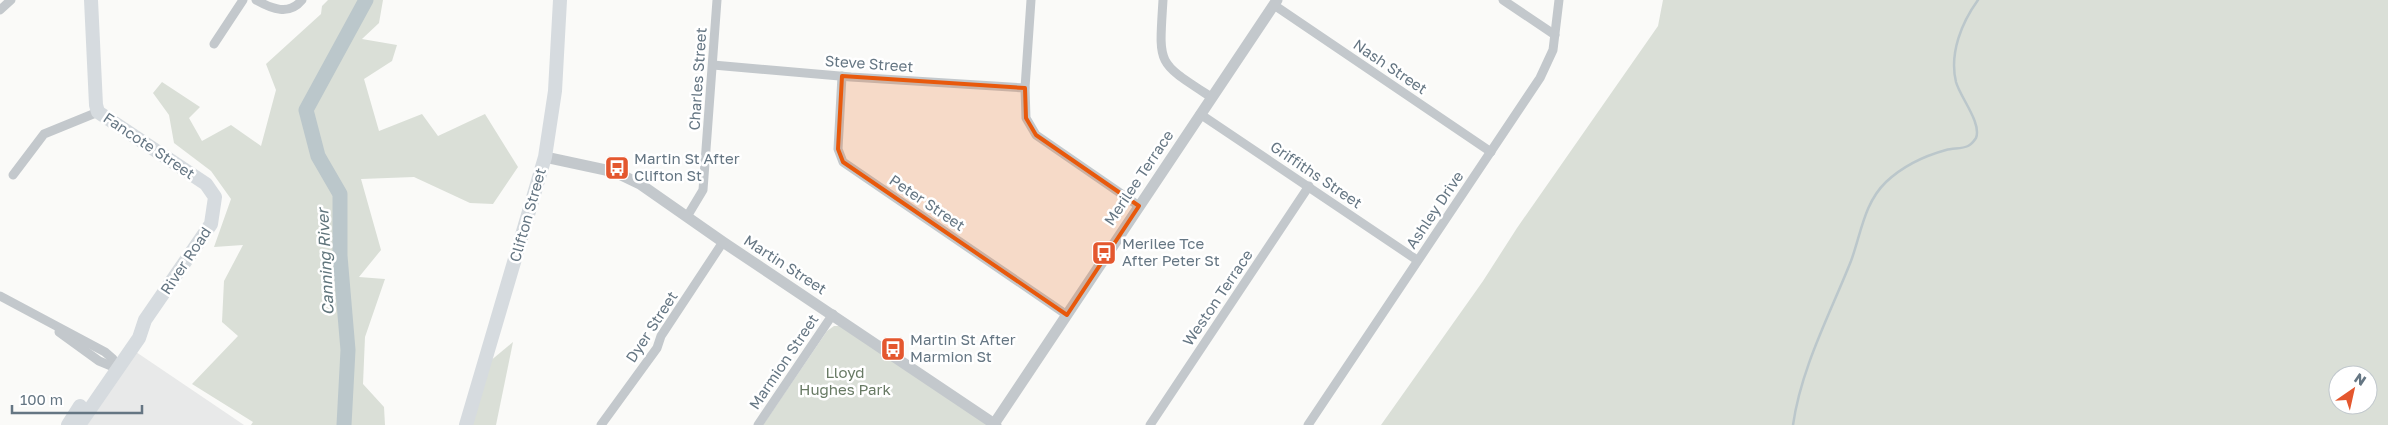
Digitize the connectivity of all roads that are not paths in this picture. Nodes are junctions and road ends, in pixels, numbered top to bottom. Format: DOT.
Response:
graph roads {
  1 [pos="10,0"];
  2 [pos="91,0"];
  3 [pos="243,0"];
  4 [pos="256,0"];
  5 [pos="302,0"];
  6 [pos="560,0"];
  7 [pos="717,0"];
  8 [pos="1031,0"];
  9 [pos="1163,0"];
  10 [pos="1503,0"];
  11 [pos="1559,0"];
  12 [pos="1275,2"];
  13 [pos="0,10"];
  14 [pos="1555,35"];
  15 [pos="214,44"];
  16 [pos="713,65"];
  17 [pos="842,76"];
  18 [pos="1024,88"];
  19 [pos="1211,97"];
  20 [pos="98,112"];
  21 [pos="1200,114"];
  22 [pos="1491,152"];
  23 [pos="545,157"];
  24 [pos="13,175"];
  25 [pos="1309,186"];
  26 [pos="215,197"];
  27 [pos="1139,206"];
  28 [pos="688,215"];
  29 [pos="723,242"];
  30 [pos="1417,260"];
  31 [pos="0,296"];
  32 [pos="832,314"];
  33 [pos="1067,315"];
  34 [pos="112,365"];
  35 [pos="995,424"];
  36 [pos="68,425"];
  37 [pos="79,425"];
  38 [pos="466,425"];
  39 [pos="601,425"];
  40 [pos="758,425"];
  41 [pos="1150,425"];
  42 [pos="1308,425"];
  1 -- 13 [label="street"];
  2 -- 20 [label="main road, Fancote Street"];
  3 -- 15 [label="street"];
  4 -- 5 [label="street"];
  6 -- 23 [label="main road, Clifton Street"];
  7 -- 16 [label="street, Charles Street"];
  8 -- 18 [label="street"];
  9 -- 19 [label="street"];
  10 -- 14 [label="street"];
  11 -- 14 [label="street, Ashley Drive"];
  12 -- 19 [label="street, Merilee Terrace"];
  12 -- 22 [label="street, Nash Street"];
  14 -- 22 [label="street, Ashley Drive"];
  16 -- 17 [label="street, Steve Street"];
  16 -- 28 [label="street, Charles Street"];
  17 -- 18 [label="street, Steve Street"];
  17 -- 33 [label="street, Peter Street"];
  18 -- 27 [label="street"];
  19 -- 21 [label="street, Merilee Terrace"];
  20 -- 24 [label="street"];
  20 -- 26 [label="main road, Fancote Street"];
  21 -- 25 [label="street, Griffiths Street"];
  21 -- 27 [label="street, Merilee Terrace"];
  22 -- 30 [label="street, Ashley Drive"];
  23 -- 28 [label="street, Martin Street"];
  23 -- 38 [label="main road, Clifton Street"];
  25 -- 30 [label="street, Griffiths Street"];
  25 -- 41 [label="street, Weston Terrace"];
  26 -- 34 [label="main road, River Road"];
  27 -- 33 [label="street, Merilee Terrace"];
  28 -- 29 [label="street, Martin Street"];
  29 -- 32 [label="street, Martin Street"];
  29 -- 39 [label="street, Dyer Street"];
  30 -- 42 [label="street, Ashley Drive"];
  31 -- 34 [label="street"];
  32 -- 35 [label="street, Martin Street"];
  32 -- 40 [label="street, Marmion Street"];
  33 -- 35 [label="street, Merilee Terrace"];
  34 -- 36 [label="main road, River Road"];
  34 -- 37 [label="main road, River Road"];
}
